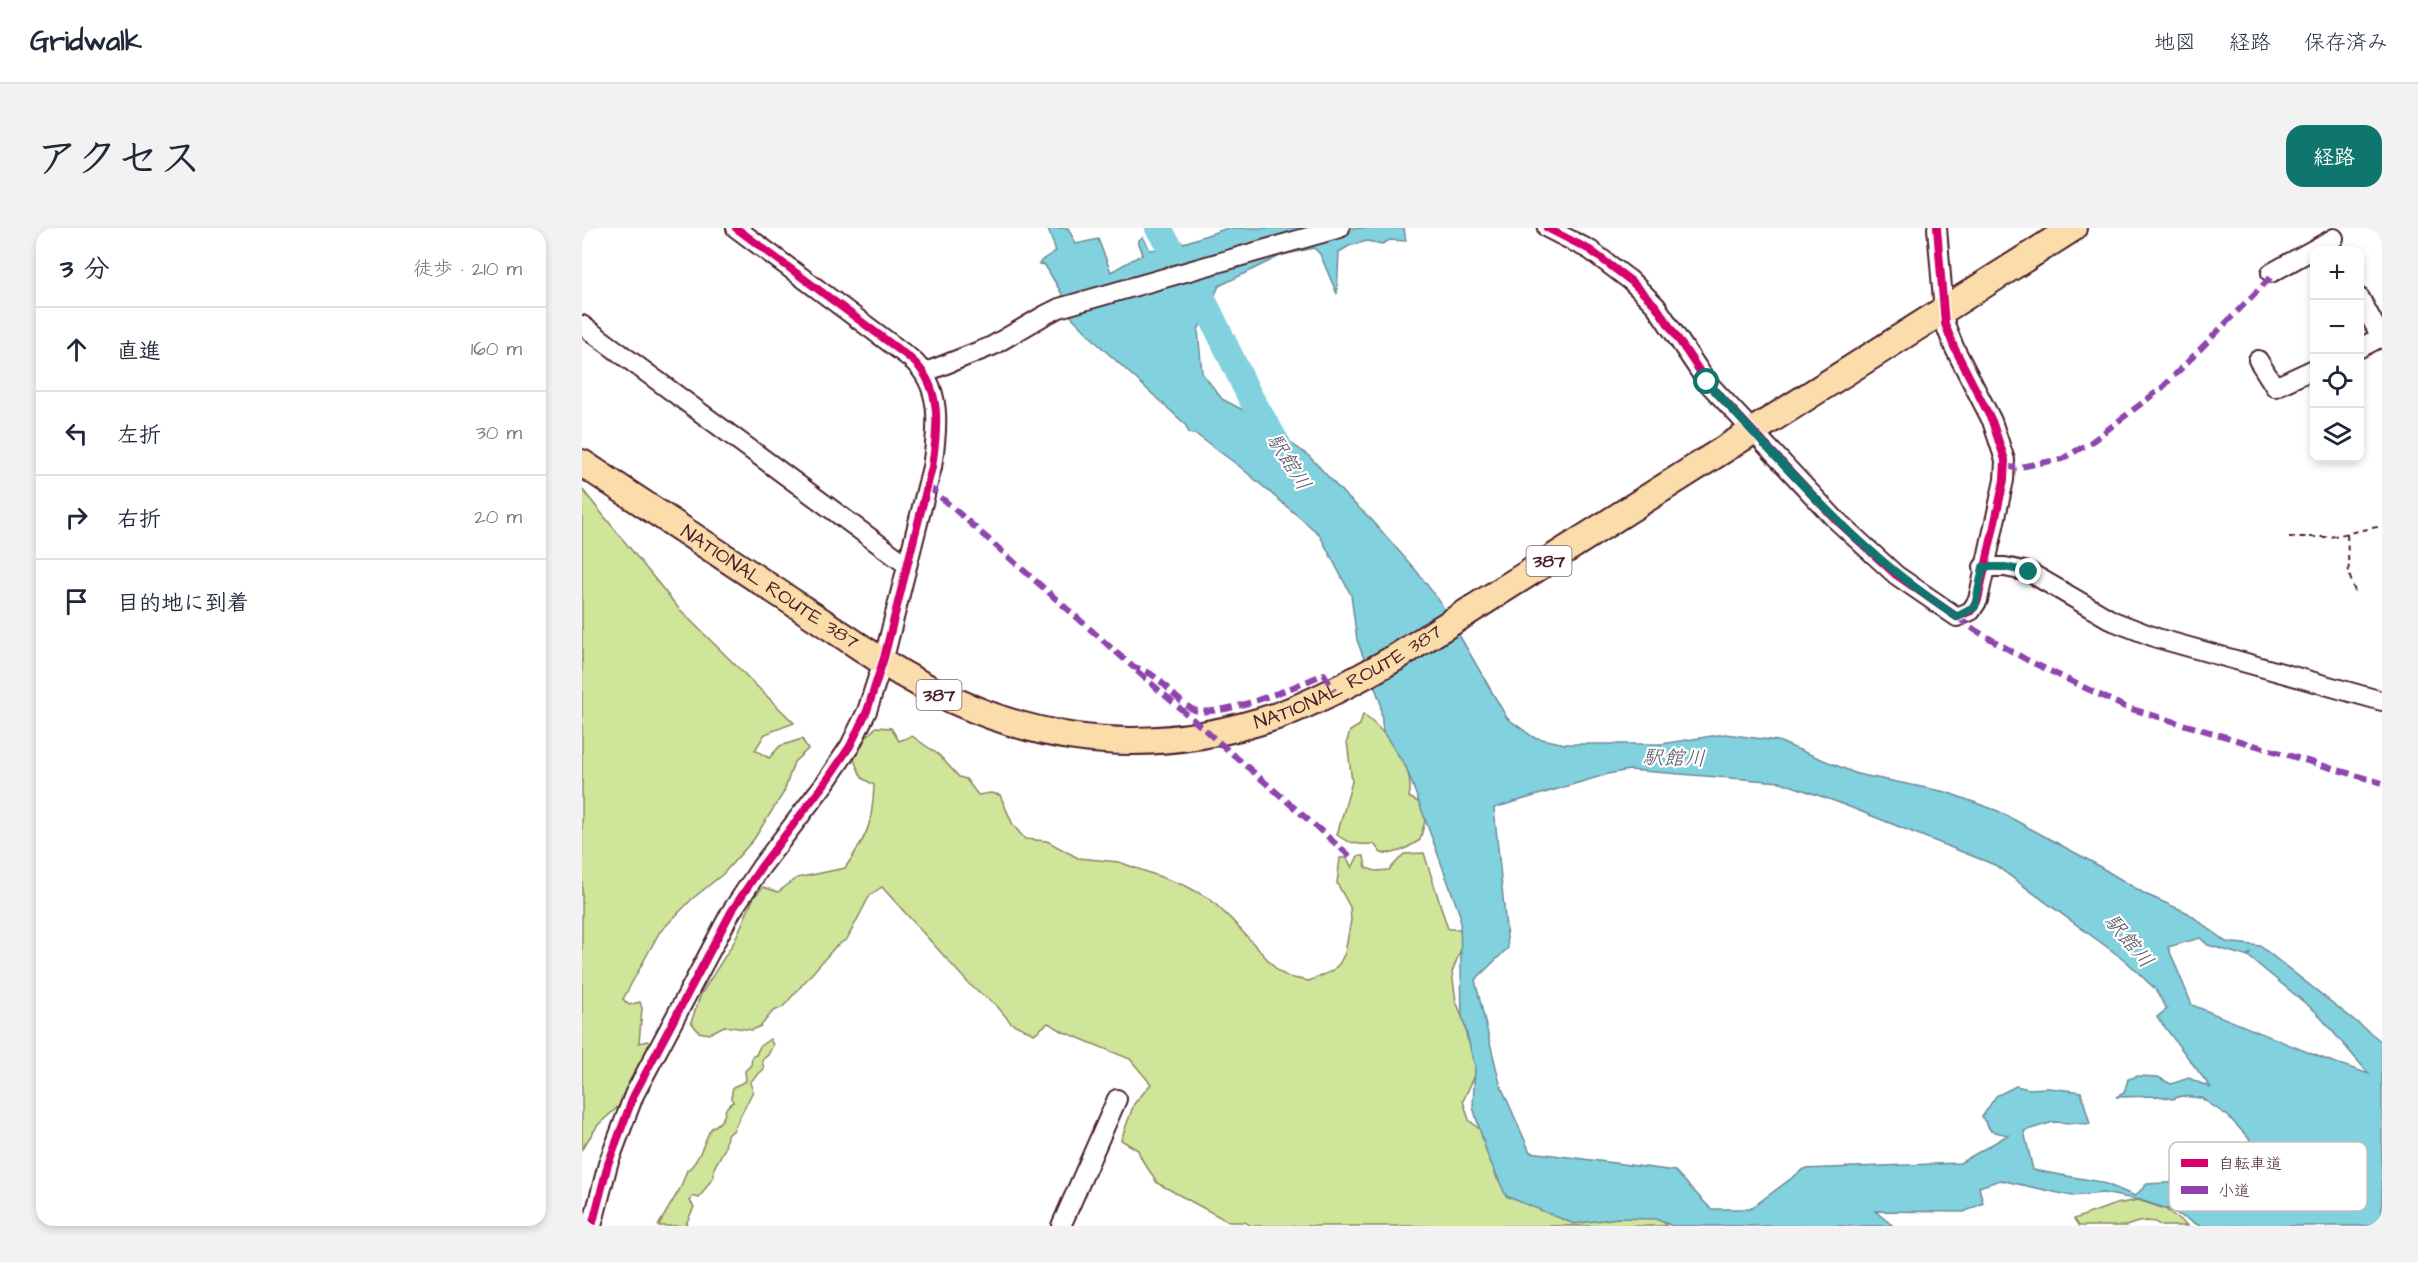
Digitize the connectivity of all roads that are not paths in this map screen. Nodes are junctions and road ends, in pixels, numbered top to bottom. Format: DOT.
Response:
graph roads {
  1 [pos="736,228"];
  2 [pos="1340,228"];
  3 [pos="1547,228"];
  4 [pos="1937,228"];
  5 [pos="2073,228"];
  6 [pos="2334,239"];
  7 [pos="2271,273"];
  8 [pos="2361,300"];
  9 [pos="1944,309"];
  10 [pos="582,325"];
  11 [pos="2381,338"];
  12 [pos="2364,346"];
  13 [pos="2258,360"];
  14 [pos="2310,371"];
  15 [pos="926,372"];
  16 [pos="1750,433"];
  17 [pos="582,463"];
  18 [pos="907,565"];
  19 [pos="1983,567"];
  20 [pos="883,660"];
  21 [pos="2382,700"];
  22 [pos="1117,1099"];
  23 [pos="592,1226"];
  24 [pos="1061,1226"];
  1 -- 15 [label="street"];
  2 -- 15 [label="street"];
  3 -- 16 [label="street"];
  4 -- 9 [label="street"];
  5 -- 9 [label="highway, NATIONAL ROUTE 387 / 387"];
  6 -- 7 [label="street"];
  8 -- 11 [label="street"];
  9 -- 16 [label="highway, NATIONAL ROUTE 387 / 387"];
  9 -- 19 [label="street"];
  10 -- 18 [label="street"];
  11 -- 12 [label="street"];
  13 -- 14 [label="street"];
  15 -- 18 [label="street"];
  16 -- 19 [label="street"];
  16 -- 20 [label="highway, NATIONAL ROUTE 387 / 387"];
  17 -- 20 [label="highway, NATIONAL ROUTE 387 / 387"];
  18 -- 20 [label="street"];
  19 -- 21 [label="street"];
  20 -- 23 [label="street"];
  22 -- 24 [label="street"];
}
